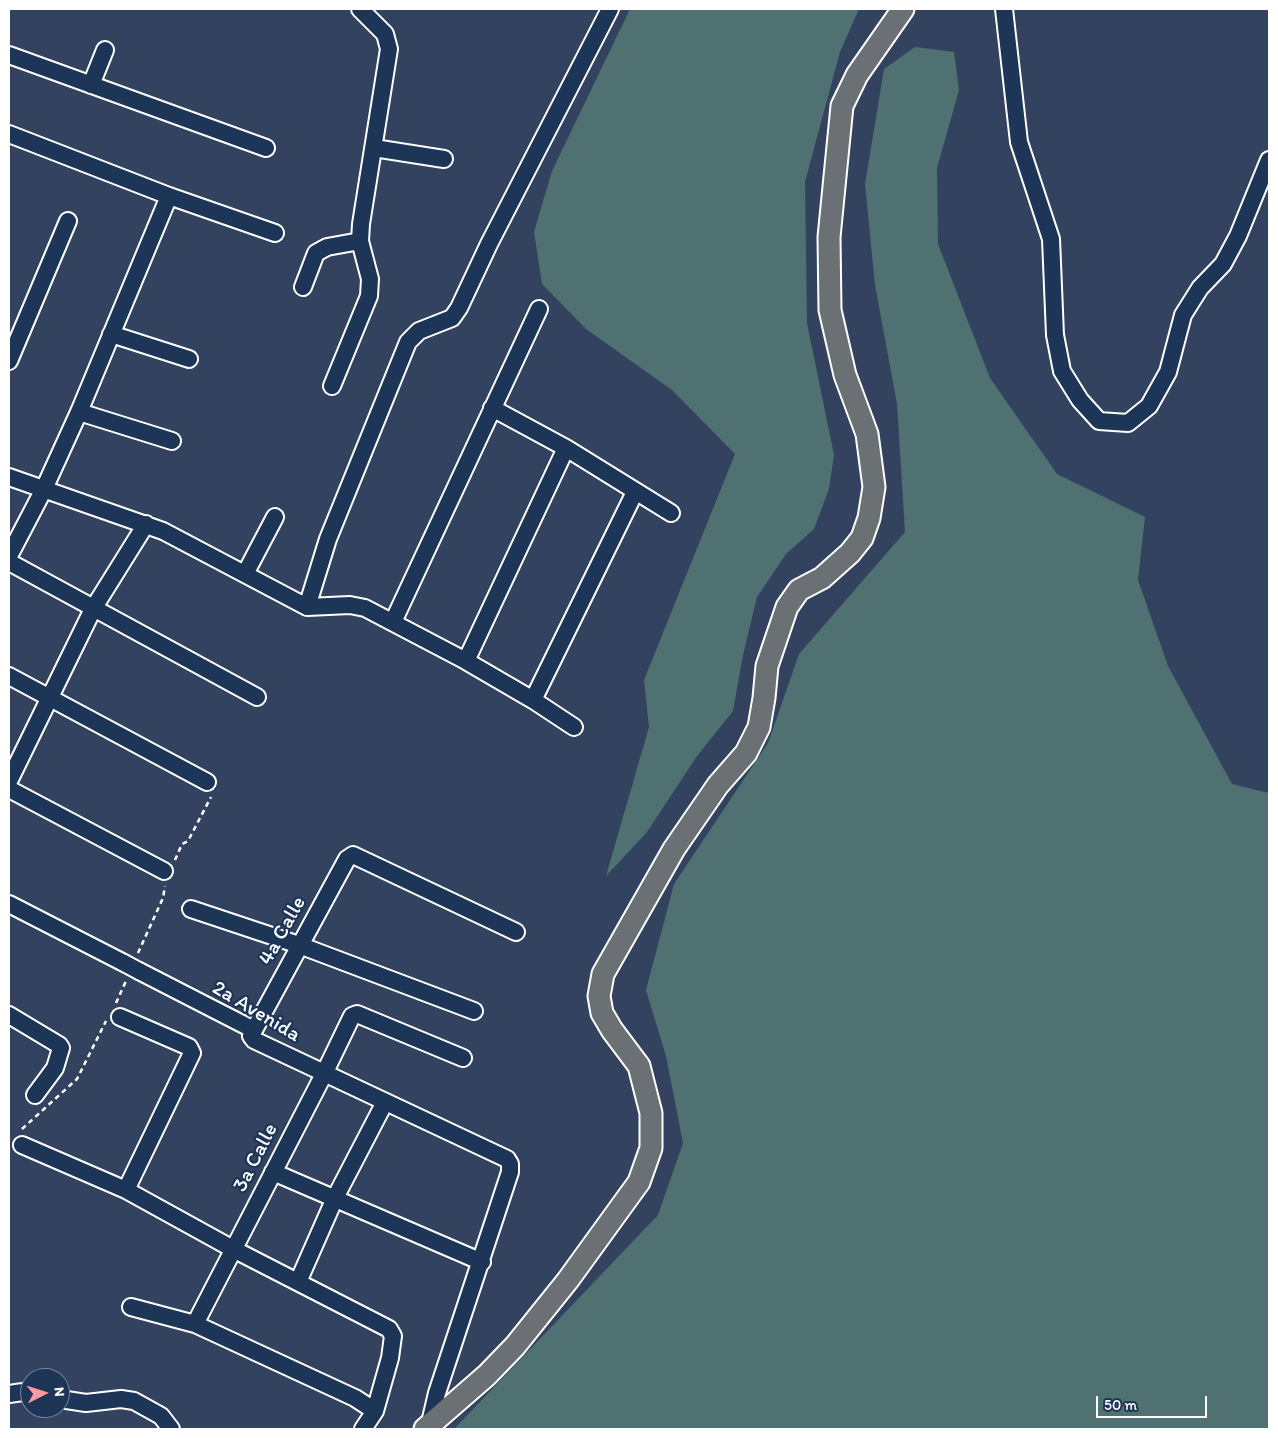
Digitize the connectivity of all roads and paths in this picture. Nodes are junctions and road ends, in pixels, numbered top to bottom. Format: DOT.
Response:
graph roads {
  1 [pos="360,9"];
  2 [pos="610,9"];
  3 [pos="903,9"];
  4 [pos="1004,9"];
  5 [pos="105,50"];
  6 [pos="9,55"];
  7 [pos="91,85"];
  8 [pos="9,134"];
  9 [pos="266,148"];
  10 [pos="374,148"];
  11 [pos="444,159"];
  12 [pos="1269,160"];
  13 [pos="170,196"];
  14 [pos="68,221"];
  15 [pos="275,233"];
  16 [pos="360,241"];
  17 [pos="303,287"];
  18 [pos="539,310"];
  19 [pos="111,334"];
  20 [pos="189,359"];
  21 [pos="9,361"];
  22 [pos="332,386"];
  23 [pos="492,408"];
  24 [pos="79,412"];
  25 [pos="172,442"];
  26 [pos="566,448"];
  27 [pos="9,477"];
  28 [pos="44,489"];
  29 [pos="635,492"];
  30 [pos="672,513"];
  31 [pos="275,517"];
  32 [pos="146,524"];
  33 [pos="9,556"];
  34 [pos="9,562"];
  35 [pos="245,574"];
  36 [pos="307,606"];
  37 [pos="93,609"];
  38 [pos="393,622"];
  39 [pos="466,661"];
  40 [pos="9,676"];
  41 [pos="51,698"];
  42 [pos="258,698"];
  43 [pos="533,700"];
  44 [pos="574,727"];
  45 [pos="9,781"];
  46 [pos="207,782"];
  47 [pos="9,789"];
  48 [pos="164,871"];
  49 [pos="9,904"];
  50 [pos="192,909"];
  51 [pos="516,932"];
  52 [pos="299,945"];
  53 [pos="474,1011"];
  54 [pos="9,1015"];
  55 [pos="120,1018"];
  56 [pos="254,1030"];
  57 [pos="464,1058"];
  58 [pos="324,1074"];
  59 [pos="35,1096"];
  60 [pos="384,1102"];
  61 [pos="22,1145"];
  62 [pos="273,1172"];
  63 [pos="126,1190"];
  64 [pos="335,1198"];
  65 [pos="233,1249"];
  66 [pos="482,1262"];
  67 [pos="298,1282"];
  68 [pos="132,1307"];
  69 [pos="195,1324"];
  70 [pos="70,1401"];
  71 [pos="375,1411"];
  72 [pos="427,1428"];
  73 [pos="171,1429"];
  74 [pos="363,1429"];
  1 -- 10 [label="street"];
  2 -- 36 [label="street"];
  3 -- 72 [label="main road"];
  4 -- 12 [label="street"];
  5 -- 7 [label="street"];
  6 -- 7 [label="street"];
  7 -- 9 [label="street"];
  8 -- 13 [label="street"];
  10 -- 11 [label="street"];
  10 -- 16 [label="street"];
  13 -- 15 [label="street"];
  13 -- 19 [label="street"];
  14 -- 21 [label="street"];
  16 -- 17 [label="street"];
  16 -- 22 [label="street"];
  18 -- 23 [label="street"];
  19 -- 20 [label="street"];
  19 -- 24 [label="street"];
  23 -- 26 [label="street"];
  23 -- 38 [label="street"];
  24 -- 25 [label="street"];
  24 -- 28 [label="street"];
  26 -- 29 [label="street"];
  26 -- 39 [label="street"];
  27 -- 28 [label="street"];
  28 -- 32 [label="street"];
  28 -- 33 [label="street"];
  29 -- 30 [label="street"];
  29 -- 43 [label="street"];
  31 -- 35 [label="street"];
  32 -- 35 [label="street"];
  32 -- 37 [label="street"];
  34 -- 37 [label="street"];
  35 -- 36 [label="street"];
  36 -- 38 [label="street"];
  37 -- 41 [label="street"];
  37 -- 42 [label="street"];
  38 -- 39 [label="street"];
  39 -- 43 [label="street"];
  40 -- 41 [label="street"];
  41 -- 45 [label="street"];
  41 -- 46 [label="street"];
  43 -- 44 [label="street"];
  47 -- 48 [label="street"];
  49 -- 56 [label="street, 2a Avenida"];
  50 -- 52 [label="street"];
  51 -- 52 [label="street, 4a Calle"];
  52 -- 53 [label="street"];
  52 -- 56 [label="street, 4a Calle"];
  54 -- 59 [label="street"];
  55 -- 63 [label="street"];
  56 -- 58 [label="street, 2a Avenida"];
  57 -- 58 [label="street, 3a Calle"];
  58 -- 60 [label="street, 2a Avenida"];
  58 -- 62 [label="street, 3a Calle"];
  60 -- 64 [label="street"];
  60 -- 66 [label="street, 2a Avenida"];
  61 -- 63 [label="street"];
  62 -- 64 [label="street"];
  62 -- 65 [label="street, 3a Calle"];
  63 -- 65 [label="street"];
  64 -- 66 [label="street"];
  64 -- 67 [label="street"];
  65 -- 67 [label="street"];
  65 -- 69 [label="street, 3a Calle"];
  66 -- 72 [label="street"];
  67 -- 71 [label="street"];
  68 -- 69 [label="street"];
  69 -- 71 [label="street"];
  70 -- 73 [label="street"];
  71 -- 74 [label="street"];
}
